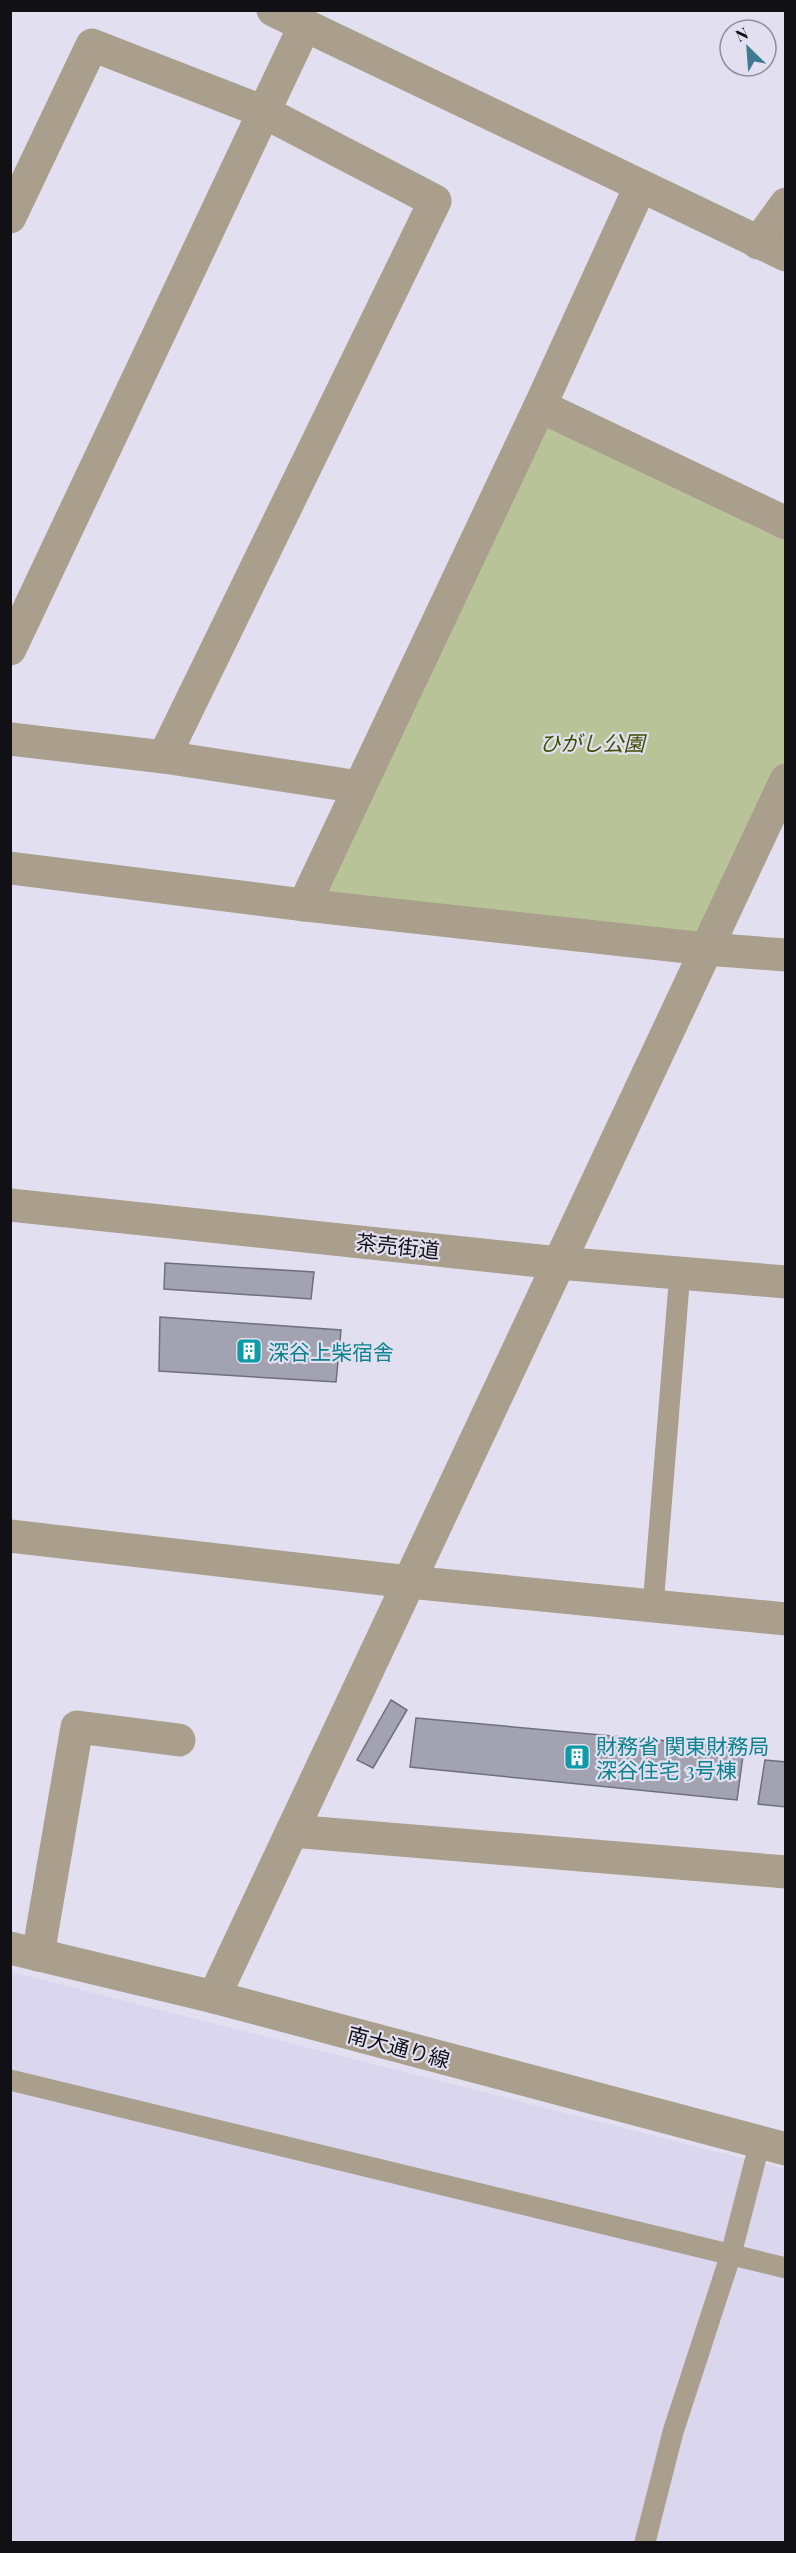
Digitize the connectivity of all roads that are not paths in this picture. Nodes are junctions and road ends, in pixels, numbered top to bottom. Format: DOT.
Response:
graph roads {
  1 [pos="273,10"];
  2 [pos="304,25"];
  3 [pos="264,112"];
  4 [pos="640,187"];
  5 [pos="786,204"];
  6 [pos="10,217"];
  7 [pos="772,249"];
  8 [pos="540,406"];
  9 [pos="786,523"];
  10 [pos="10,649"];
  11 [pos="10,739"];
  12 [pos="164,758"];
  13 [pos="786,780"];
  14 [pos="359,787"];
  15 [pos="10,868"];
  16 [pos="304,905"];
  17 [pos="706,949"];
  18 [pos="786,955"];
  19 [pos="10,1205"];
  20 [pos="559,1263"];
  21 [pos="680,1272"];
  22 [pos="786,1282"];
  23 [pos="10,1536"];
  24 [pos="409,1582"];
  25 [pos="653,1606"];
  26 [pos="786,1619"];
  27 [pos="179,1740"];
  28 [pos="292,1830"];
  29 [pos="786,1872"];
  30 [pos="24,1951"];
  31 [pos="214,1997"];
  32 [pos="10,2079"];
  33 [pos="773,2146"];
  34 [pos="731,2254"];
  35 [pos="786,2268"];
  36 [pos="645,2542"];
  1 -- 2 [label="street"];
  2 -- 3 [label="street"];
  2 -- 4 [label="street"];
  3 -- 6 [label="street"];
  3 -- 10 [label="street"];
  3 -- 12 [label="street"];
  4 -- 7 [label="street"];
  4 -- 8 [label="street"];
  5 -- 7 [label="street"];
  8 -- 9 [label="street"];
  8 -- 14 [label="street"];
  11 -- 12 [label="street"];
  12 -- 14 [label="street"];
  13 -- 17 [label="street"];
  14 -- 16 [label="street"];
  15 -- 16 [label="street"];
  16 -- 17 [label="street"];
  17 -- 18 [label="street"];
  17 -- 20 [label="street"];
  19 -- 20 [label="street, 茶売街道"];
  20 -- 21 [label="street, 茶売街道"];
  20 -- 24 [label="street"];
  21 -- 22 [label="street, 茶売街道"];
  21 -- 25 [label="lane"];
  23 -- 24 [label="street"];
  24 -- 25 [label="street"];
  24 -- 28 [label="street"];
  25 -- 26 [label="street"];
  27 -- 30 [label="street"];
  28 -- 29 [label="street"];
  28 -- 31 [label="street"];
  30 -- 31 [label="street, 南大通り線"];
  31 -- 33 [label="street, 南大通り線"];
  32 -- 34 [label="lane"];
  33 -- 34 [label="lane"];
  34 -- 35 [label="lane"];
  34 -- 36 [label="lane"];
}
